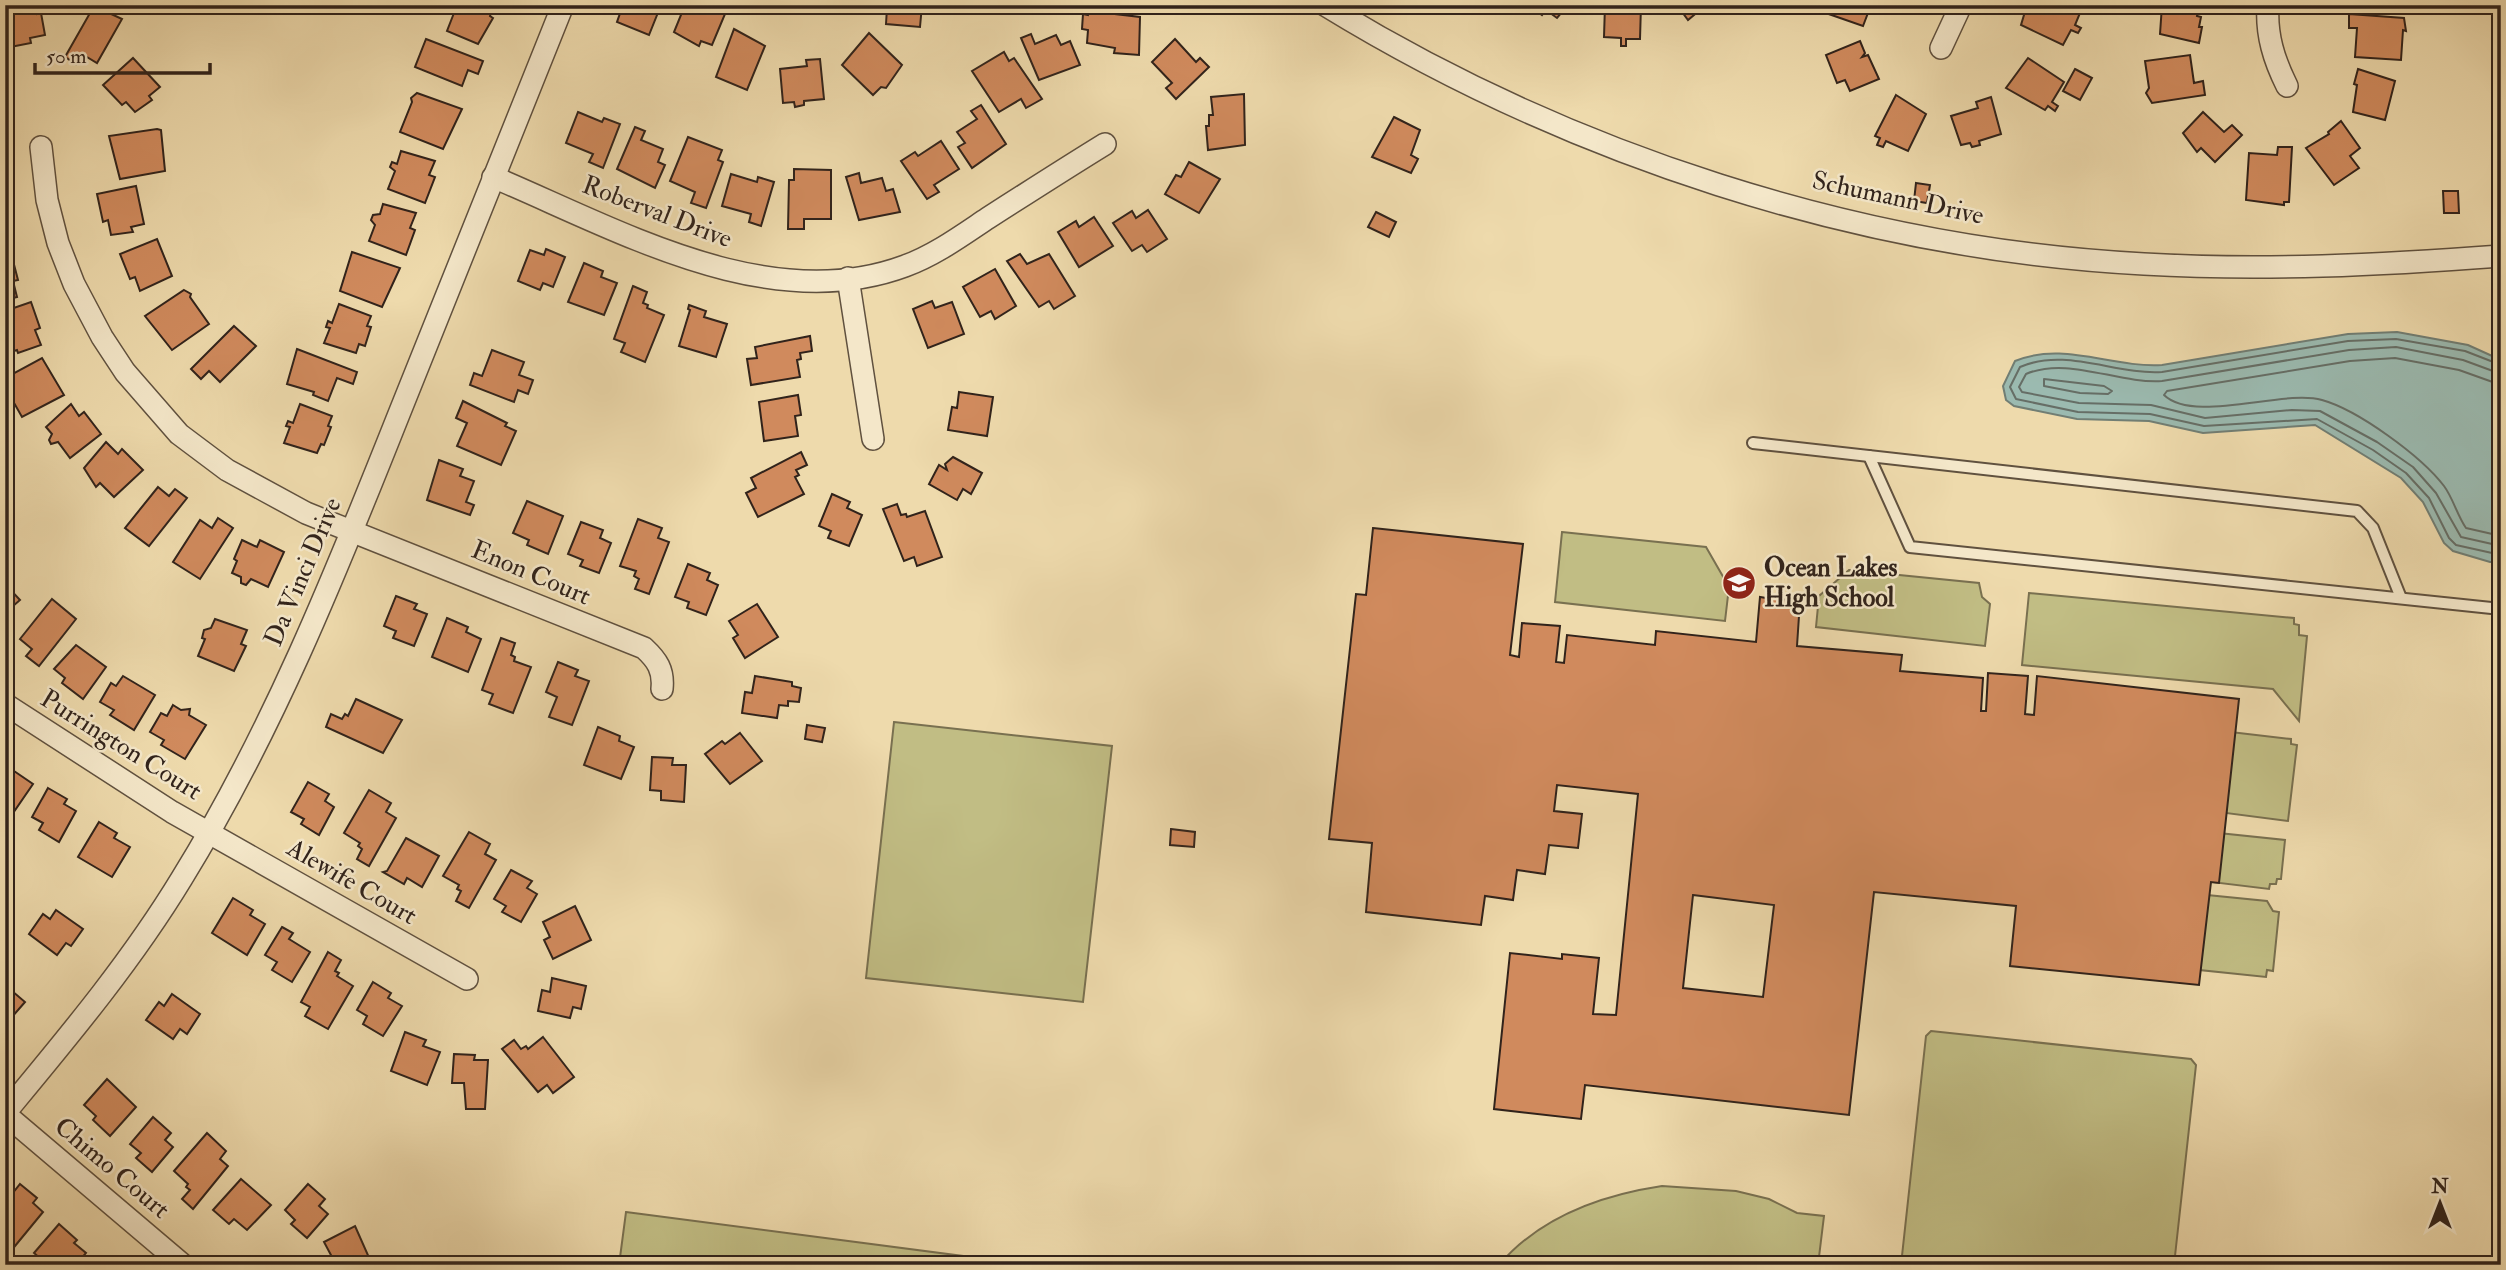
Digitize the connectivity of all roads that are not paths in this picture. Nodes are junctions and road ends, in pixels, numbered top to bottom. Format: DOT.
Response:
graph roads {
  1 [pos="563,5"];
  2 [pos="1325,5"];
  3 [pos="1961,5"];
  4 [pos="2268,5"];
  5 [pos="1941,48"];
  6 [pos="2287,86"];
  7 [pos="1105,144"];
  8 [pos="41,147"];
  9 [pos="494,177"];
  10 [pos="2501,257"];
  11 [pos="848,278"];
  12 [pos="873,439"];
  13 [pos="1753,443"];
  14 [pos="1869,456"];
  15 [pos="353,529"];
  16 [pos="2401,598"];
  17 [pos="2501,609"];
  18 [pos="662,689"];
  19 [pos="5,704"];
  20 [pos="209,833"];
  21 [pos="467,979"];
  22 [pos="5,1114"];
  23 [pos="183,1265"];
  1 -- 9 [label="street, Da Vinci Drive"];
  2 -- 10 [label="street, Schumann Drive"];
  3 -- 5 [label="street"];
  4 -- 6 [label="street"];
  7 -- 11 [label="street, Roberval Drive"];
  8 -- 15 [label="street, Enon Court"];
  9 -- 11 [label="street, Roberval Drive"];
  9 -- 15 [label="street, Da Vinci Drive"];
  11 -- 12 [label="street"];
  13 -- 14 [label="lane"];
  14 -- 16 [label="lane"];
  14 -- 16 [label="lane"];
  15 -- 18 [label="street, Enon Court"];
  15 -- 20 [label="street, Da Vinci Drive"];
  16 -- 17 [label="lane"];
  19 -- 20 [label="street, Purrington Court"];
  20 -- 21 [label="street, Alewife Court"];
  20 -- 22 [label="street, Da Vinci Drive"];
  22 -- 23 [label="street, Chimo Court"];
}
